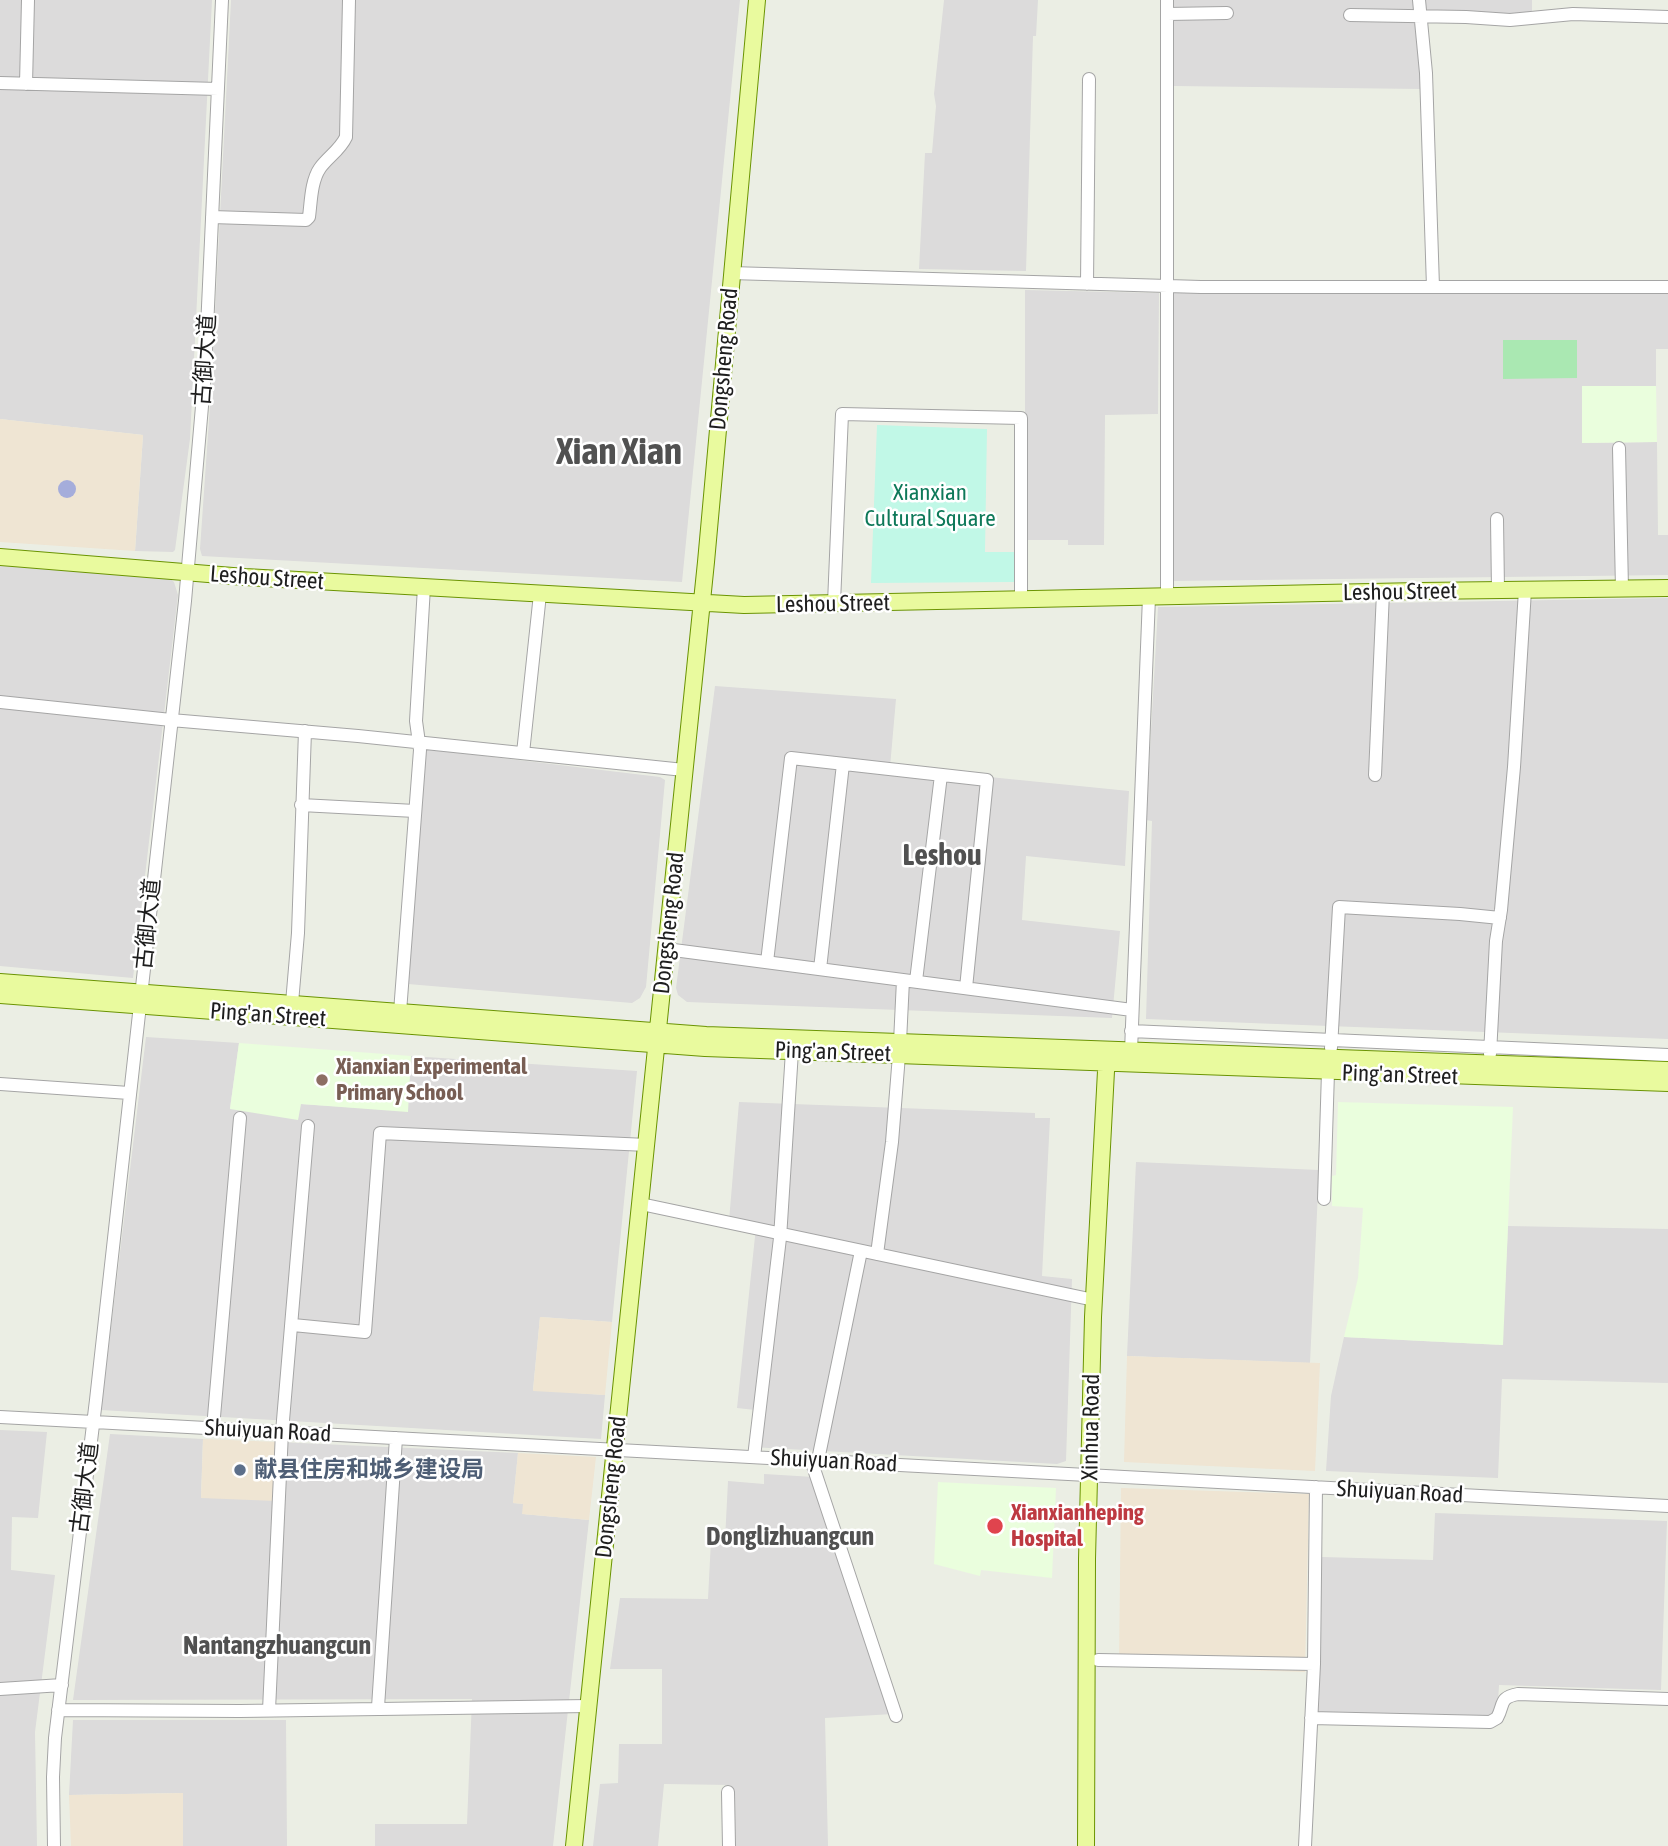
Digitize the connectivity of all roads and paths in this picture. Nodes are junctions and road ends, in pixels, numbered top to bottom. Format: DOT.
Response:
graph roads {
  1 [pos="29,0"];
  2 [pos="222,0"];
  3 [pos="349,0"];
  4 [pos="757,0"];
  5 [pos="1167,0"];
  6 [pos="1419,0"];
  7 [pos="1227,13"];
  8 [pos="1167,14"];
  9 [pos="1350,15"];
  10 [pos="1420,15"];
  11 [pos="1668,17"];
  12 [pos="1089,79"];
  13 [pos="0,83"];
  14 [pos="26,83"];
  15 [pos="218,89"];
  16 [pos="212,217"];
  17 [pos="731,273"];
  18 [pos="1087,284"];
  19 [pos="1166,286"];
  20 [pos="1433,286"];
  21 [pos="1668,286"];
  22 [pos="1619,448"];
  23 [pos="1497,519"];
  24 [pos="0,557"];
  25 [pos="188,572"];
  26 [pos="424,587"];
  27 [pos="1622,589"];
  28 [pos="1668,589"];
  29 [pos="1499,590"];
  30 [pos="1525,590"];
  31 [pos="1383,592"];
  32 [pos="540,594"];
  33 [pos="1149,597"];
  34 [pos="1167,597"];
  35 [pos="1021,600"];
  36 [pos="701,603"];
  37 [pos="834,603"];
  38 [pos="0,702"];
  39 [pos="171,720"];
  40 [pos="305,731"];
  41 [pos="418,742"];
  42 [pos="523,753"];
  43 [pos="842,764"];
  44 [pos="684,770"];
  45 [pos="941,775"];
  46 [pos="1375,775"];
  47 [pos="301,805"];
  48 [pos="415,811"];
  49 [pos="1500,918"];
  50 [pos="666,949"];
  51 [pos="767,962"];
  52 [pos="820,969"];
  53 [pos="910,980"];
  54 [pos="0,982"];
  55 [pos="966,988"];
  56 [pos="0,995"];
  57 [pos="139,999"];
  58 [pos="292,1003"];
  59 [pos="1132,1010"];
  60 [pos="400,1012"];
  61 [pos="1131,1031"];
  62 [pos="657,1038"];
  63 [pos="1332,1040"];
  64 [pos="1490,1047"];
  65 [pos="899,1048"];
  66 [pos="793,1051"];
  67 [pos="1116,1055"];
  68 [pos="1668,1055"];
  69 [pos="1330,1065"];
  70 [pos="1489,1065"];
  71 [pos="1668,1070"];
  72 [pos="1668,1083"];
  73 [pos="0,1084"];
  74 [pos="129,1093"];
  75 [pos="240,1118"];
  76 [pos="309,1126"];
  77 [pos="646,1145"];
  78 [pos="1324,1199"];
  79 [pos="640,1204"];
  80 [pos="780,1234"];
  81 [pos="861,1251"];
  82 [pos="877,1254"];
  83 [pos="1094,1300"];
  84 [pos="293,1325"];
  85 [pos="0,1417"];
  86 [pos="93,1422"];
  87 [pos="213,1428"];
  88 [pos="282,1432"];
  89 [pos="397,1438"];
  90 [pos="615,1449"];
  91 [pos="754,1457"];
  92 [pos="815,1460"];
  93 [pos="1095,1475"];
  94 [pos="1315,1487"];
  95 [pos="1668,1506"];
  96 [pos="1098,1660"];
  97 [pos="1314,1664"];
  98 [pos="62,1685"];
  99 [pos="0,1689"];
  100 [pos="1668,1699"];
  101 [pos="588,1706"];
  102 [pos="378,1707"];
  103 [pos="58,1710"];
  104 [pos="269,1710"];
  105 [pos="896,1716"];
  106 [pos="1311,1718"];
  107 [pos="728,1792"];
  108 [pos="54,1846"];
  109 [pos="574,1846"];
  110 [pos="729,1846"];
  111 [pos="1086,1846"];
  112 [pos="1097,1846"];
  113 [pos="1305,1846"];
  1 -- 14 [label="street"];
  2 -- 15 [label="street, 古御大道"];
  3 -- 16 [label="street"];
  4 -- 17 [label="main road, Dongsheng Road"];
  5 -- 8 [label="street"];
  6 -- 10 [label="street"];
  7 -- 8 [label="street"];
  8 -- 19 [label="street"];
  9 -- 10 [label="street"];
  10 -- 11 [label="street"];
  10 -- 20 [label="street"];
  12 -- 18 [label="street"];
  13 -- 14 [label="street"];
  14 -- 15 [label="street"];
  15 -- 16 [label="street, 古御大道"];
  16 -- 25 [label="street, 古御大道"];
  17 -- 18 [label="street"];
  17 -- 36 [label="main road, Dongsheng Road"];
  18 -- 19 [label="street"];
  19 -- 20 [label="street"];
  19 -- 34 [label="street"];
  20 -- 21 [label="street"];
  22 -- 27 [label="street"];
  23 -- 29 [label="street"];
  24 -- 25 [label="main road, Leshou Street"];
  25 -- 26 [label="main road, Leshou Street"];
  25 -- 39 [label="street, 古御大道"];
  26 -- 32 [label="main road, Leshou Street"];
  26 -- 41 [label="street"];
  27 -- 28 [label="main road, Leshou Street"];
  27 -- 30 [label="main road, Leshou Street"];
  29 -- 30 [label="main road, Leshou Street"];
  29 -- 31 [label="main road, Leshou Street"];
  30 -- 49 [label="street"];
  31 -- 34 [label="main road, Leshou Street"];
  31 -- 46 [label="street"];
  32 -- 36 [label="main road, Leshou Street"];
  32 -- 42 [label="street"];
  33 -- 34 [label="main road, Leshou Street"];
  33 -- 35 [label="main road, Leshou Street"];
  33 -- 59 [label="street"];
  35 -- 37 [label="main road, Leshou Street"];
  35 -- 37 [label="street"];
  36 -- 37 [label="main road, Leshou Street"];
  36 -- 44 [label="main road, Dongsheng Road"];
  38 -- 39 [label="street"];
  39 -- 40 [label="street"];
  39 -- 57 [label="street, 古御大道"];
  40 -- 41 [label="street"];
  40 -- 47 [label="street"];
  41 -- 42 [label="street"];
  41 -- 48 [label="street"];
  42 -- 44 [label="street"];
  43 -- 45 [label="street"];
  43 -- 51 [label="street"];
  43 -- 52 [label="street"];
  44 -- 50 [label="main road, Dongsheng Road"];
  45 -- 53 [label="street"];
  45 -- 55 [label="street"];
  47 -- 48 [label="street"];
  47 -- 58 [label="street"];
  48 -- 60 [label="street"];
  49 -- 63 [label="street"];
  49 -- 64 [label="street"];
  50 -- 51 [label="street"];
  50 -- 62 [label="main road, Dongsheng Road"];
  51 -- 52 [label="street"];
  52 -- 53 [label="street"];
  53 -- 55 [label="street"];
  53 -- 65 [label="street"];
  54 -- 57 [label="main road, Ping'an Street"];
  55 -- 59 [label="street"];
  56 -- 57 [label="main road, Ping'an Street"];
  57 -- 58 [label="main road, Ping'an Street"];
  57 -- 62 [label="main road, Ping'an Street"];
  57 -- 74 [label="street, 古御大道"];
  58 -- 60 [label="main road, Ping'an Street"];
  59 -- 61 [label="street"];
  60 -- 62 [label="main road, Ping'an Street"];
  61 -- 63 [label="street"];
  61 -- 67 [label="street"];
  62 -- 65 [label="main road, Ping'an Street"];
  62 -- 66 [label="main road, Ping'an Street"];
  62 -- 77 [label="main road, Dongsheng Road"];
  63 -- 64 [label="street"];
  63 -- 69 [label="street"];
  64 -- 68 [label="street"];
  64 -- 70 [label="street"];
  65 -- 66 [label="main road, Ping'an Street"];
  65 -- 67 [label="main road, Ping'an Street"];
  65 -- 82 [label="street"];
  66 -- 80 [label="street"];
  67 -- 69 [label="main road, Ping'an Street"];
  67 -- 83 [label="main road, Xinhua Road"];
  67 -- 93 [label="main road, Xinhua Road"];
  69 -- 70 [label="main road, Ping'an Street"];
  69 -- 72 [label="main road, Ping'an Street"];
  69 -- 78 [label="street"];
  70 -- 71 [label="main road, Ping'an Street"];
  73 -- 74 [label="street"];
  74 -- 86 [label="street, 古御大道"];
  75 -- 87 [label="street"];
  76 -- 84 [label="street"];
  77 -- 79 [label="main road, Dongsheng Road"];
  77 -- 84 [label="street"];
  79 -- 80 [label="street"];
  79 -- 90 [label="main road, Dongsheng Road"];
  80 -- 81 [label="street"];
  80 -- 91 [label="street"];
  81 -- 82 [label="street"];
  81 -- 92 [label="street"];
  82 -- 83 [label="street"];
  83 -- 93 [label="main road, Xinhua Road"];
  84 -- 88 [label="street"];
  85 -- 86 [label="street, Shuiyuan Road"];
  86 -- 87 [label="street, Shuiyuan Road"];
  86 -- 98 [label="street, 古御大道"];
  87 -- 88 [label="street, Shuiyuan Road"];
  88 -- 89 [label="street, Shuiyuan Road"];
  88 -- 104 [label="street"];
  89 -- 90 [label="street, Shuiyuan Road"];
  89 -- 102 [label="street"];
  90 -- 91 [label="street, Shuiyuan Road"];
  90 -- 101 [label="main road, Dongsheng Road"];
  91 -- 92 [label="street, Shuiyuan Road"];
  92 -- 93 [label="street, Shuiyuan Road"];
  92 -- 105 [label="street"];
  93 -- 94 [label="street, Shuiyuan Road"];
  93 -- 96 [label="main road, Xinhua Road"];
  93 -- 111 [label="main road, Xinhua Road"];
  94 -- 95 [label="street, Shuiyuan Road"];
  94 -- 97 [label="street"];
  96 -- 97 [label="street"];
  96 -- 112 [label="main road, Xinhua Road"];
  97 -- 106 [label="street"];
  98 -- 99 [label="street"];
  98 -- 103 [label="street, 古御大道"];
  100 -- 106 [label="street"];
  101 -- 102 [label="street"];
  101 -- 109 [label="main road, Dongsheng Road"];
  102 -- 104 [label="street"];
  103 -- 104 [label="street"];
  103 -- 108 [label="street, 古御大道"];
  106 -- 113 [label="street"];
  107 -- 110 [label="street"];
}
